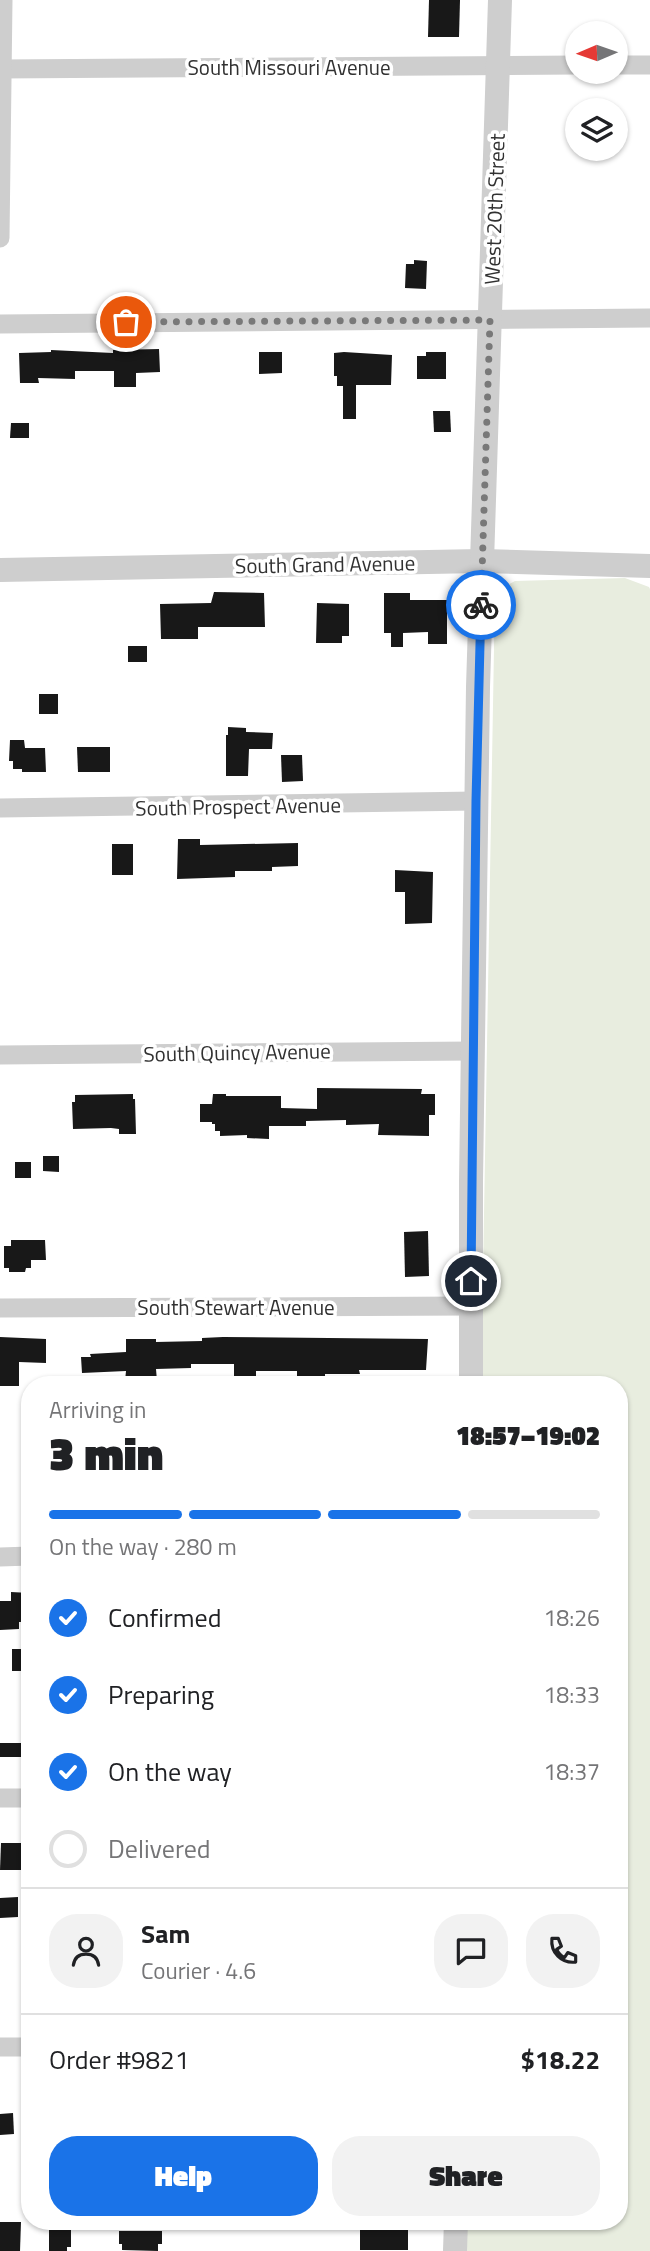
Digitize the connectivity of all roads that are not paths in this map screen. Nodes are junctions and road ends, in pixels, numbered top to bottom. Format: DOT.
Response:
graph roads {
  1 [pos="3,0"];
  2 [pos="500,0"];
  3 [pos="499,65"];
  4 [pos="565,65"];
  5 [pos="628,65"];
  6 [pos="650,65"];
  7 [pos="1,69"];
  8 [pos="0,238"];
  9 [pos="650,318"];
  10 [pos="490,320"];
  11 [pos="0,324"];
  12 [pos="482,561"];
  13 [pos="650,565"];
  14 [pos="0,570"];
  15 [pos="476,801"];
  16 [pos="0,808"];
  17 [pos="473,1051"];
  18 [pos="0,1055"];
  19 [pos="471,1306"];
  20 [pos="0,1308"];
  21 [pos="471,1376"];
  22 [pos="21,1556"];
  23 [pos="0,1557"];
  24 [pos="0,1798"];
  25 [pos="21,1798"];
  26 [pos="0,2047"];
  27 [pos="21,2047"];
  28 [pos="456,2230"];
  29 [pos="455,2251"];
  1 -- 7 [label="street"];
  2 -- 3 [label="street, West 20th Street"];
  3 -- 4 [label="street, South Missouri Avenue"];
  3 -- 7 [label="street, South Missouri Avenue"];
  3 -- 10 [label="street, West 20th Street"];
  5 -- 6 [label="street"];
  7 -- 8 [label="street"];
  9 -- 10 [label="street"];
  10 -- 11 [label="street"];
  10 -- 12 [label="street, West 20th Street"];
  12 -- 13 [label="street, South Grand Avenue"];
  12 -- 14 [label="street, South Grand Avenue"];
  12 -- 15 [label="street, West 20th Street"];
  15 -- 16 [label="street, South Prospect Avenue"];
  15 -- 17 [label="street, West 20th Street"];
  17 -- 18 [label="street, South Quincy Avenue"];
  17 -- 19 [label="street, West 20th Street"];
  19 -- 20 [label="street, South Stewart Avenue"];
  19 -- 21 [label="street, West 20th Street"];
  22 -- 23 [label="street"];
  24 -- 25 [label="street"];
  26 -- 27 [label="street"];
  28 -- 29 [label="street"];
}
